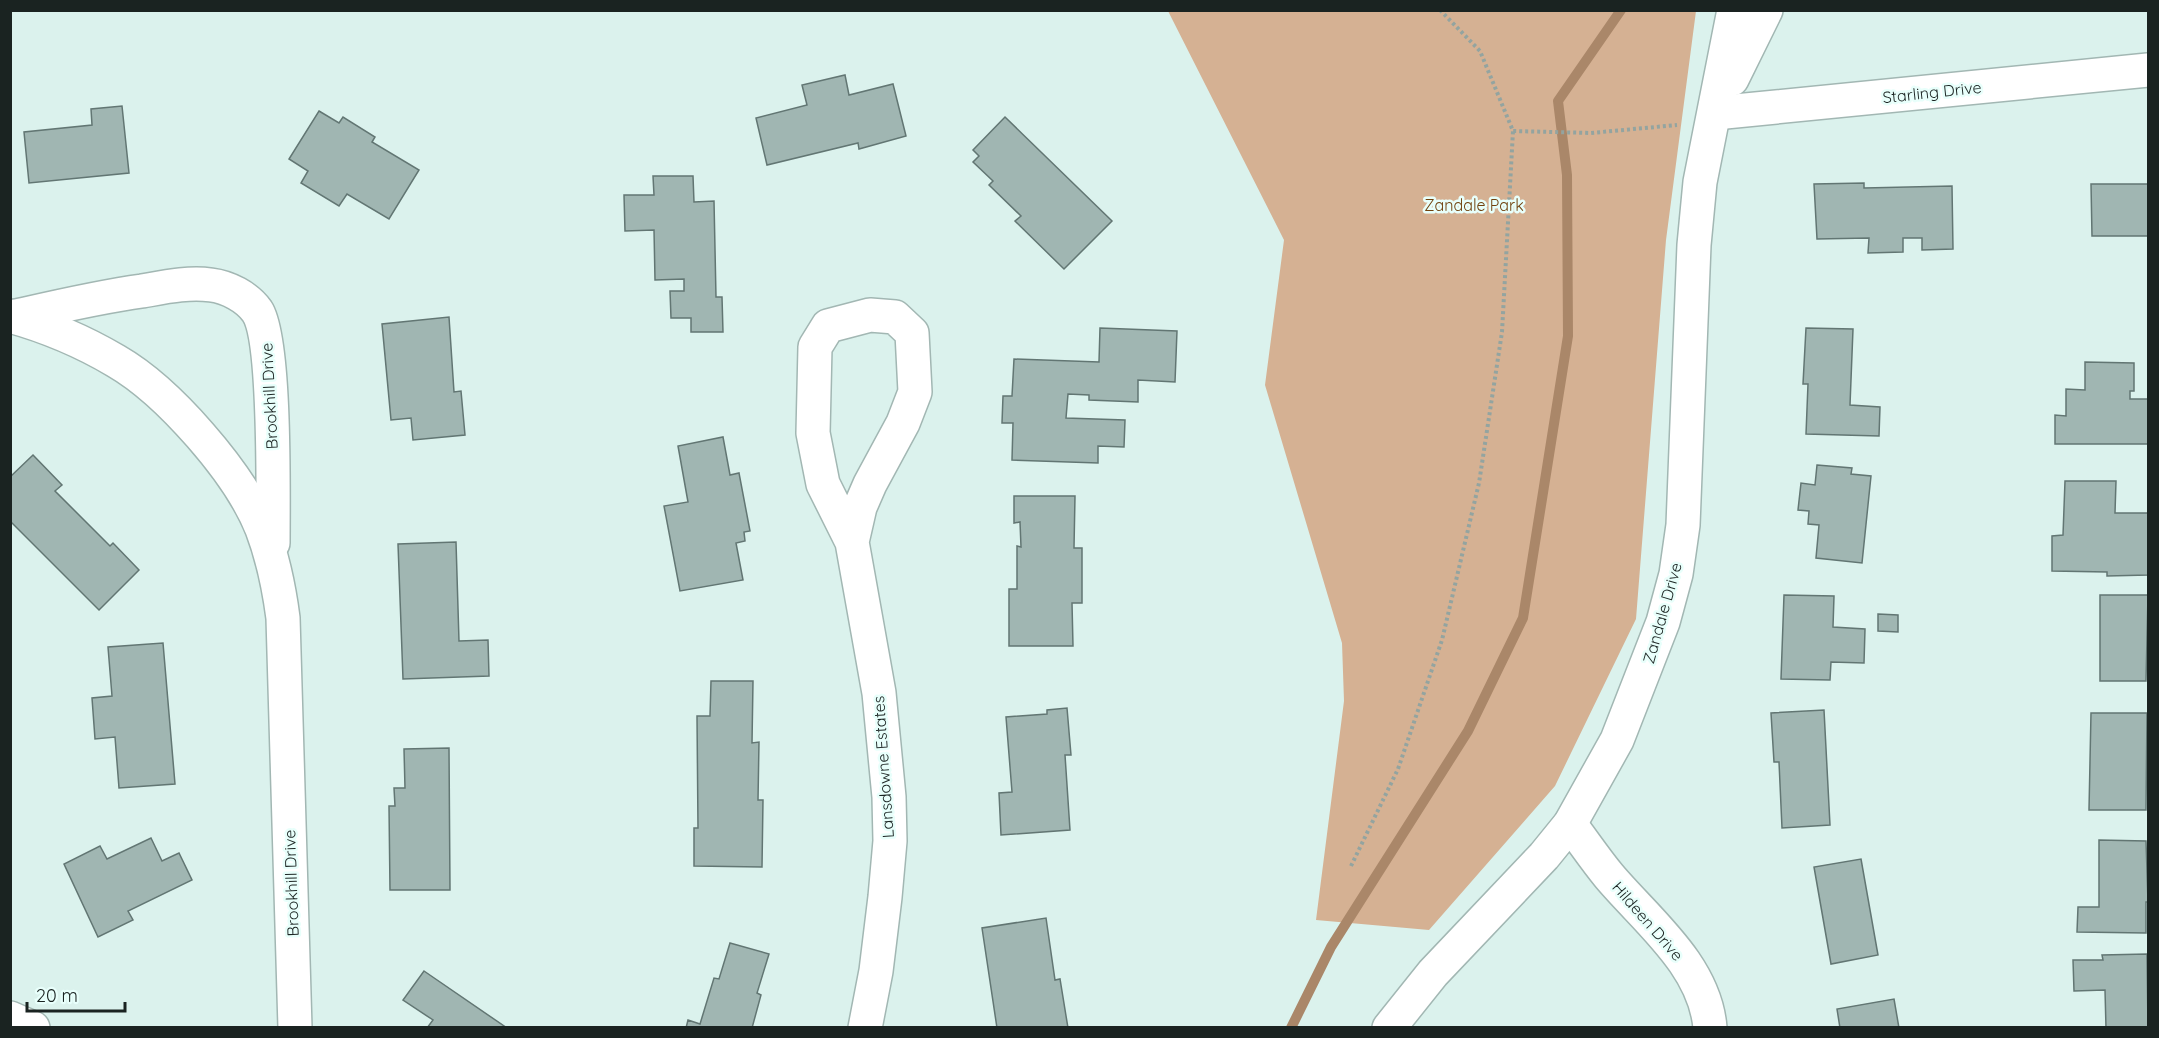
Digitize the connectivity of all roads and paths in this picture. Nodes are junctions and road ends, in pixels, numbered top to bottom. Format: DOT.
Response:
graph roads {
  1 [pos="1440,10"];
  2 [pos="1734,10"];
  3 [pos="1766,10"];
  4 [pos="2148,70"];
  5 [pos="1715,113"];
  6 [pos="1673,126"];
  7 [pos="1513,131"];
  8 [pos="11,317"];
  9 [pos="852,542"];
  10 [pos="273,559"];
  11 [pos="1570,824"];
  12 [pos="1352,866"];
  13 [pos="10,1018"];
  14 [pos="33,1028"];
  15 [pos="295,1028"];
  16 [pos="865,1028"];
  17 [pos="1389,1028"];
  18 [pos="1710,1028"];
  1 -- 7 [label="path"];
  2 -- 5 [label="street, Zandale Drive"];
  3 -- 5 [label="street, Zandale Drive"];
  4 -- 5 [label="street, Starling Drive"];
  5 -- 11 [label="street, Zandale Drive"];
  6 -- 7 [label="path"];
  7 -- 12 [label="path"];
  8 -- 10 [label="street, Brookhill Drive"];
  8 -- 10 [label="street, Brookhill Drive"];
  9 -- 9 [label="street, Lansdowne Estates"];
  9 -- 16 [label="street, Lansdowne Estates"];
  10 -- 15 [label="street, Brookhill Drive"];
  11 -- 17 [label="street, Zandale Drive"];
  11 -- 18 [label="street, Hildeen Drive"];
  13 -- 14 [label="street"];
}
